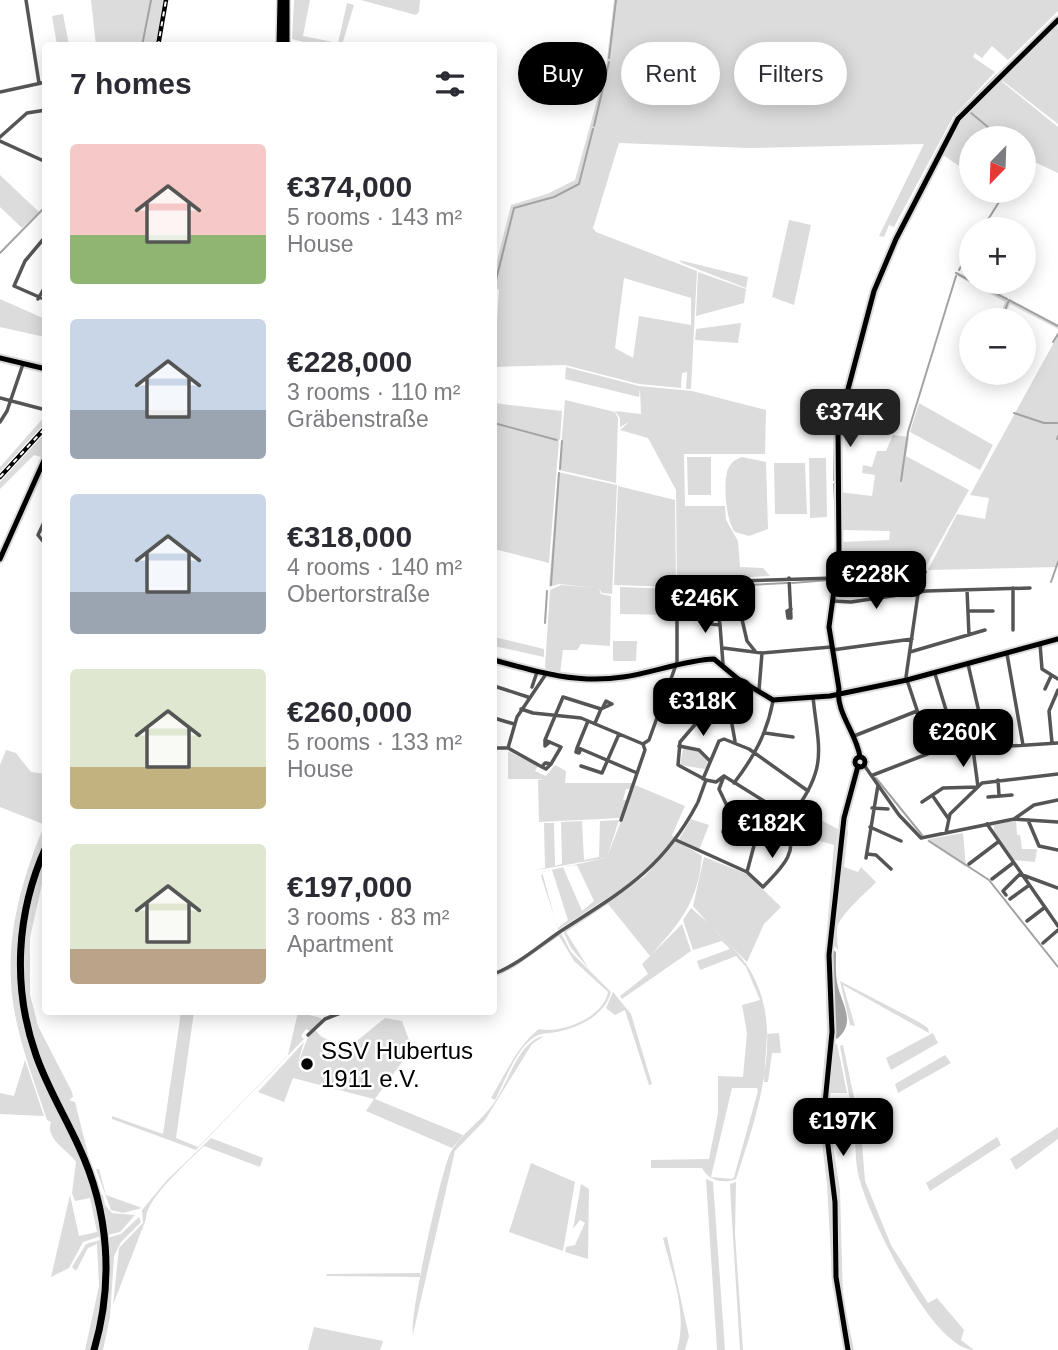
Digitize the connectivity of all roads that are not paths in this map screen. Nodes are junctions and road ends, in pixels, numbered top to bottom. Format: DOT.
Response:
graph roads {
  1 [pos="26,0"];
  2 [pos="284,0"];
  3 [pos="1058,20"];
  4 [pos="283,42"];
  5 [pos="39,83"];
  6 [pos="42,83"];
  7 [pos="0,92"];
  8 [pos="42,111"];
  9 [pos="0,139"];
  10 [pos="42,160"];
  11 [pos="42,241"];
  12 [pos="42,292"];
  13 [pos="38,299"];
  14 [pos="42,300"];
  15 [pos="0,358"];
  16 [pos="23,363"];
  17 [pos="42,368"];
  18 [pos="0,398"];
  19 [pos="11,401"];
  20 [pos="42,409"];
  21 [pos="0,422"];
  22 [pos="42,466"];
  23 [pos="0,559"];
  24 [pos="925,572"];
  25 [pos="789,578"];
  26 [pos="837,578"];
  27 [pos="677,588"];
  28 [pos="1013,588"];
  29 [pos="1030,588"];
  30 [pos="967,590"];
  31 [pos="919,593"];
  32 [pos="832,601"];
  33 [pos="677,604"];
  34 [pos="791,608"];
  35 [pos="968,611"];
  36 [pos="993,611"];
  37 [pos="719,618"];
  38 [pos="720,625"];
  39 [pos="985,630"];
  40 [pos="1013,630"];
  41 [pos="970,635"];
  42 [pos="912,639"];
  43 [pos="1058,639"];
  44 [pos="1040,642"];
  45 [pos="831,648"];
  46 [pos="723,649"];
  47 [pos="755,651"];
  48 [pos="910,652"];
  49 [pos="1006,652"];
  50 [pos="762,653"];
  51 [pos="497,661"];
  52 [pos="723,664"];
  53 [pos="968,664"];
  54 [pos="676,667"];
  55 [pos="537,672"];
  56 [pos="546,674"];
  57 [pos="934,674"];
  58 [pos="1051,676"];
  59 [pos="1058,679"];
  60 [pos="906,680"];
  61 [pos="741,681"];
  62 [pos="497,687"];
  63 [pos="1045,688"];
  64 [pos="1058,690"];
  65 [pos="759,692"];
  66 [pos="838,694"];
  67 [pos="529,695"];
  68 [pos="813,697"];
  69 [pos="773,700"];
  70 [pos="1052,704"];
  71 [pos="1058,708"];
  72 [pos="521,709"];
  73 [pos="917,711"];
  74 [pos="555,715"];
  75 [pos="728,715"];
  76 [pos="497,719"];
  77 [pos="588,721"];
  78 [pos="595,723"];
  79 [pos="514,724"];
  80 [pos="619,733"];
  81 [pos="765,733"];
  82 [pos="855,735"];
  83 [pos="793,737"];
  84 [pos="735,741"];
  85 [pos="1052,743"];
  86 [pos="1058,743"];
  87 [pos="643,744"];
  88 [pos="1023,745"];
  89 [pos="679,746"];
  90 [pos="497,748"];
  91 [pos="508,748"];
  92 [pos="987,748"];
  93 [pos="973,749"];
  94 [pos="958,750"];
  95 [pos="932,752"];
  96 [pos="755,753"];
  97 [pos="605,760"];
  98 [pos="710,761"];
  99 [pos="581,766"];
  100 [pos="861,766"];
  101 [pos="637,774"];
  102 [pos="1058,774"];
  103 [pos="873,775"];
  104 [pos="724,776"];
  105 [pos="704,780"];
  106 [pos="998,780"];
  107 [pos="734,783"];
  108 [pos="878,785"];
  109 [pos="978,787"];
  110 [pos="808,791"];
  111 [pos="932,795"];
  112 [pos="1012,795"];
  113 [pos="999,796"];
  114 [pos="988,797"];
  115 [pos="1058,800"];
  116 [pos="922,802"];
  117 [pos="727,805"];
  118 [pos="734,807"];
  119 [pos="872,808"];
  120 [pos="888,809"];
  121 [pos="780,811"];
  122 [pos="948,818"];
  123 [pos="1014,819"];
  124 [pos="621,820"];
  125 [pos="1028,820"];
  126 [pos="1058,822"];
  127 [pos="987,824"];
  128 [pos="795,826"];
  129 [pos="870,827"];
  130 [pos="786,829"];
  131 [pos="723,832"];
  132 [pos="757,832"];
  133 [pos="946,833"];
  134 [pos="676,839"];
  135 [pos="901,841"];
  136 [pos="998,842"];
  137 [pos="1058,850"];
  138 [pos="42,857"];
  139 [pos="1013,863"];
  140 [pos="969,864"];
  141 [pos="891,869"];
  142 [pos="747,872"];
  143 [pos="1020,874"];
  144 [pos="992,879"];
  145 [pos="1028,886"];
  146 [pos="1058,888"];
  147 [pos="1006,895"];
  148 [pos="1010,900"];
  149 [pos="1044,908"];
  150 [pos="1027,920"];
  151 [pos="1058,928"];
  152 [pos="1043,943"];
  153 [pos="497,972"];
  154 [pos="335,1015"];
  155 [pos="308,1035"];
  156 [pos="94,1350"];
  157 [pos="848,1350"];
  1 -- 5 [label="street"];
  2 -- 4 [label="highway"];
  3 -- 26 [label="main road"];
  5 -- 6 [label="street"];
  5 -- 7 [label="street"];
  8 -- 9 [label="street"];
  9 -- 10 [label="street"];
  11 -- 13 [label="street"];
  12 -- 13 [label="street"];
  13 -- 14 [label="street"];
  15 -- 16 [label="main road"];
  16 -- 17 [label="main road"];
  16 -- 19 [label="street"];
  18 -- 19 [label="street"];
  19 -- 20 [label="street"];
  19 -- 21 [label="street"];
  22 -- 23 [label="main road"];
  24 -- 31 [label="street"];
  25 -- 26 [label="street"];
  25 -- 34 [label="street"];
  25 -- 47 [label="street"];
  26 -- 32 [label="main road"];
  27 -- 33 [label="street"];
  28 -- 29 [label="street"];
  28 -- 30 [label="street"];
  28 -- 40 [label="street"];
  30 -- 31 [label="street"];
  30 -- 35 [label="street"];
  31 -- 32 [label="street"];
  31 -- 42 [label="street"];
  32 -- 45 [label="main road"];
  33 -- 37 [label="street"];
  33 -- 54 [label="street"];
  35 -- 36 [label="street"];
  35 -- 41 [label="street"];
  37 -- 38 [label="street"];
  37 -- 38 [label="street"];
  38 -- 46 [label="street"];
  39 -- 41 [label="street"];
  41 -- 48 [label="street"];
  42 -- 45 [label="street"];
  42 -- 48 [label="street"];
  43 -- 44 [label="main road"];
  44 -- 49 [label="main road"];
  44 -- 58 [label="street"];
  45 -- 50 [label="street"];
  45 -- 66 [label="main road"];
  46 -- 47 [label="street"];
  46 -- 52 [label="street"];
  47 -- 50 [label="street"];
  48 -- 60 [label="street"];
  49 -- 53 [label="main road"];
  49 -- 88 [label="street"];
  50 -- 65 [label="street"];
  51 -- 55 [label="main road"];
  52 -- 54 [label="main road"];
  52 -- 61 [label="main road"];
  53 -- 57 [label="main road"];
  53 -- 92 [label="street"];
  54 -- 56 [label="main road"];
  54 -- 87 [label="street"];
  55 -- 56 [label="main road"];
  55 -- 67 [label="street"];
  56 -- 67 [label="street"];
  57 -- 60 [label="main road"];
  57 -- 94 [label="street"];
  58 -- 59 [label="street"];
  58 -- 63 [label="street"];
  60 -- 66 [label="main road"];
  60 -- 73 [label="street"];
  61 -- 65 [label="main road"];
  61 -- 75 [label="street"];
  62 -- 67 [label="street"];
  64 -- 70 [label="street"];
  65 -- 69 [label="main road"];
  66 -- 68 [label="main road"];
  66 -- 82 [label="main road"];
  67 -- 72 [label="street"];
  68 -- 69 [label="main road"];
  68 -- 110 [label="street"];
  69 -- 81 [label="street"];
  70 -- 71 [label="street"];
  70 -- 85 [label="street"];
  72 -- 74 [label="street"];
  72 -- 79 [label="street"];
  73 -- 82 [label="street"];
  73 -- 95 [label="street"];
  74 -- 77 [label="street"];
  74 -- 78 [label="street"];
  74 -- 91 [label="street"];
  75 -- 84 [label="street"];
  75 -- 89 [label="street"];
  76 -- 79 [label="street"];
  77 -- 78 [label="street"];
  77 -- 97 [label="street"];
  78 -- 80 [label="street"];
  79 -- 91 [label="street"];
  80 -- 87 [label="street"];
  80 -- 97 [label="street"];
  81 -- 83 [label="street"];
  81 -- 96 [label="street"];
  82 -- 100 [label="main road"];
  84 -- 96 [label="street"];
  84 -- 98 [label="street"];
  85 -- 86 [label="street"];
  85 -- 88 [label="street"];
  87 -- 101 [label="street"];
  88 -- 92 [label="street"];
  89 -- 98 [label="street"];
  89 -- 105 [label="street"];
  90 -- 91 [label="street"];
  92 -- 93 [label="street"];
  93 -- 94 [label="street"];
  93 -- 109 [label="street"];
  94 -- 95 [label="street"];
  95 -- 103 [label="street"];
  96 -- 107 [label="street"];
  96 -- 110 [label="street"];
  97 -- 99 [label="street"];
  97 -- 101 [label="street"];
  98 -- 105 [label="street"];
  100 -- 103 [label="street"];
  100 -- 157 [label="main road"];
  101 -- 124 [label="street"];
  102 -- 106 [label="street"];
  103 -- 108 [label="street"];
  104 -- 105 [label="street"];
  104 -- 107 [label="street"];
  104 -- 117 [label="street"];
  105 -- 134 [label="street"];
  106 -- 109 [label="street"];
  106 -- 113 [label="street"];
  107 -- 121 [label="street"];
  108 -- 119 [label="street"];
  108 -- 133 [label="street"];
  109 -- 111 [label="street"];
  109 -- 122 [label="street"];
  110 -- 121 [label="street"];
  111 -- 116 [label="street"];
  111 -- 122 [label="street"];
  112 -- 113 [label="street"];
  113 -- 114 [label="street"];
  115 -- 123 [label="street"];
  117 -- 118 [label="street"];
  117 -- 131 [label="street"];
  119 -- 120 [label="street"];
  119 -- 129 [label="street"];
  121 -- 132 [label="street"];
  122 -- 133 [label="street"];
  123 -- 125 [label="street"];
  123 -- 127 [label="street"];
  125 -- 126 [label="street"];
  125 -- 137 [label="street"];
  127 -- 133 [label="street"];
  127 -- 136 [label="street"];
  128 -- 130 [label="street"];
  129 -- 135 [label="street"];
  129 -- 141 [label="street"];
  130 -- 132 [label="street"];
  130 -- 142 [label="street"];
  132 -- 142 [label="street"];
  134 -- 142 [label="street"];
  134 -- 153 [label="street"];
  136 -- 139 [label="street"];
  136 -- 140 [label="street"];
  138 -- 156 [label="highway"];
  139 -- 143 [label="street"];
  139 -- 144 [label="street"];
  143 -- 145 [label="street"];
  143 -- 146 [label="street"];
  143 -- 147 [label="street"];
  145 -- 148 [label="street"];
  145 -- 149 [label="street"];
  149 -- 150 [label="street"];
  149 -- 151 [label="street"];
  151 -- 152 [label="street"];
  154 -- 155 [label="street"];
}
